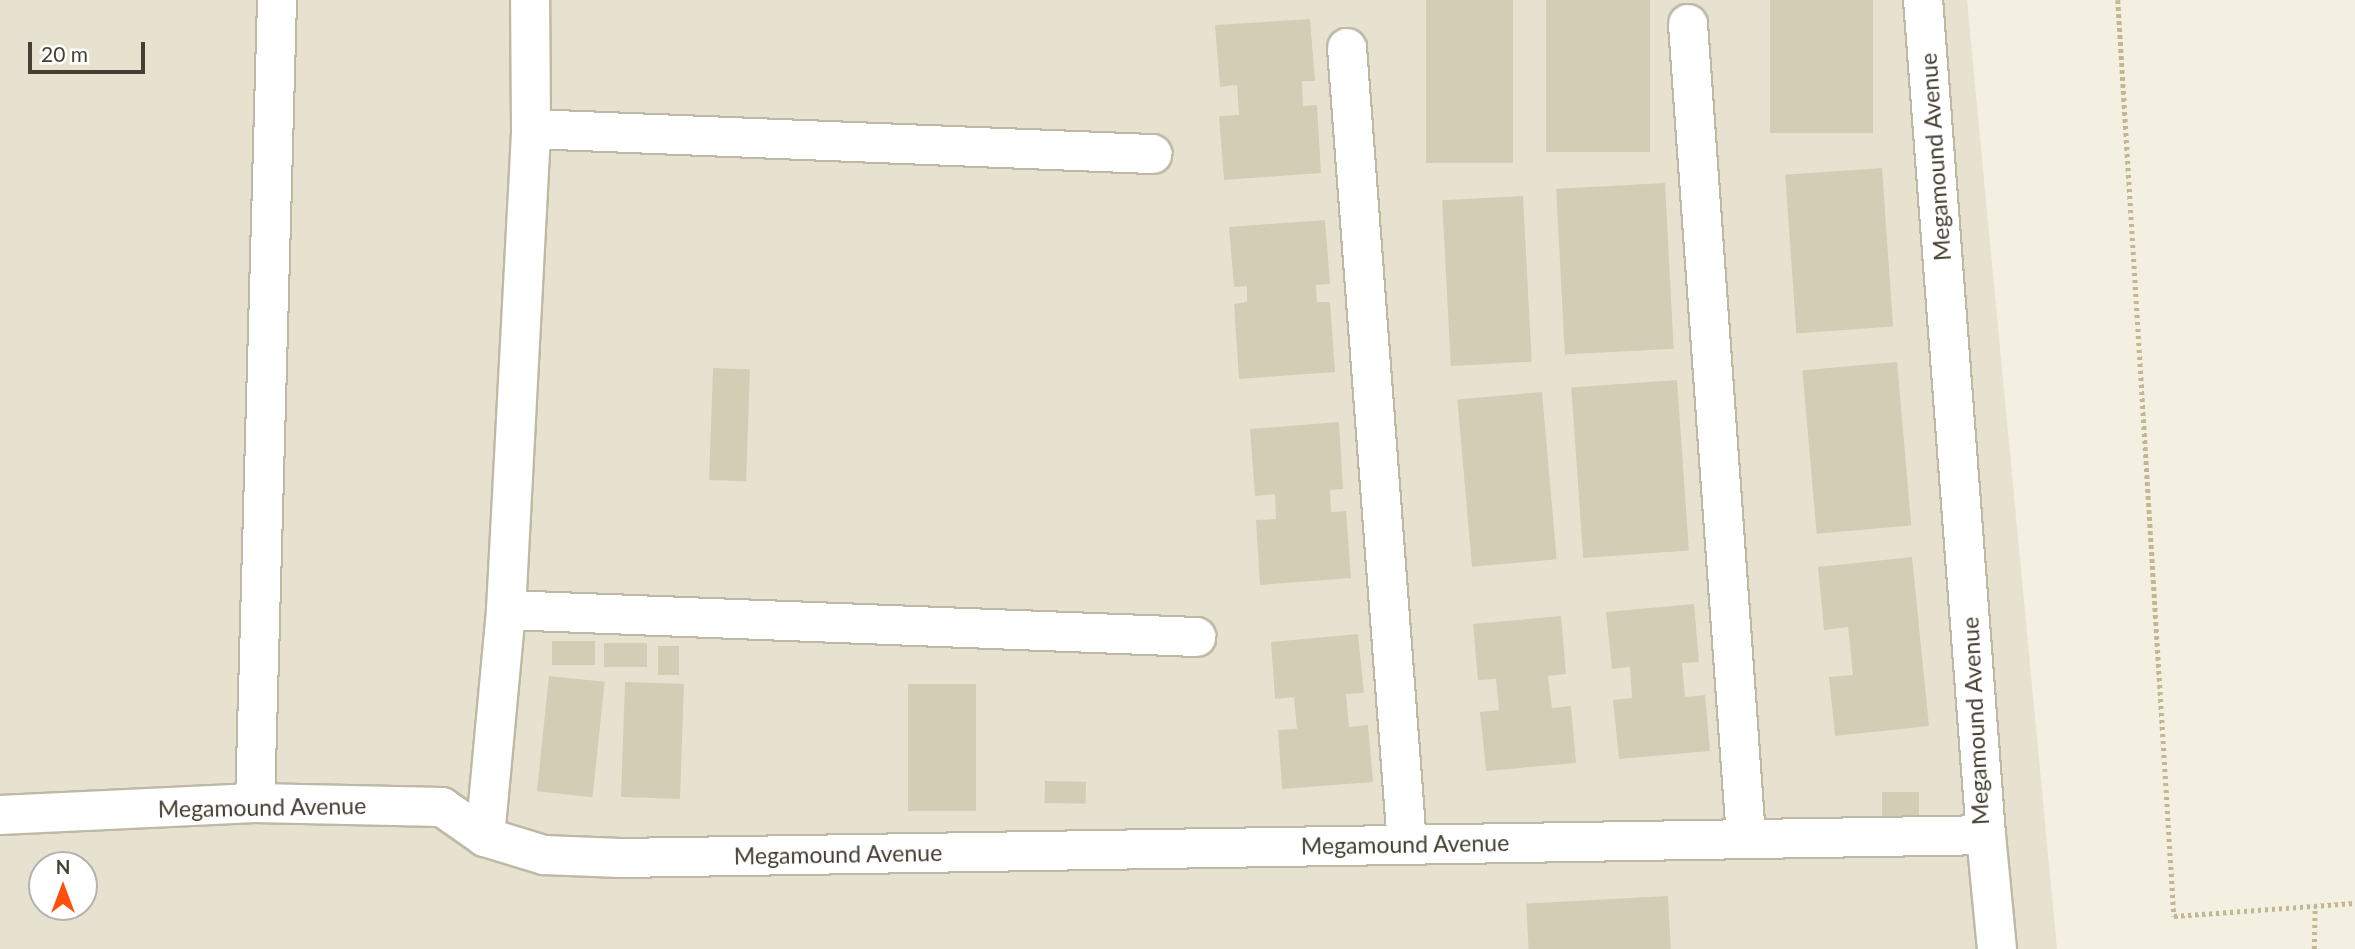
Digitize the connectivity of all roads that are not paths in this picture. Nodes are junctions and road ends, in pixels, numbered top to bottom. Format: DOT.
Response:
graph roads {
  1 [pos="277,0"];
  2 [pos="530,0"];
  3 [pos="1923,0"];
  4 [pos="1688,24"];
  5 [pos="1347,48"];
  6 [pos="531,130"];
  7 [pos="1152,154"];
  8 [pos="506,610"];
  9 [pos="1196,638"];
  10 [pos="255,803"];
  11 [pos="0,815"];
  12 [pos="1986,835"];
  13 [pos="485,837"];
  14 [pos="1746,838"];
  15 [pos="1407,844"];
  16 [pos="1997,949"];
  1 -- 10 [label="street"];
  2 -- 6 [label="street"];
  3 -- 12 [label="street, Megamound Avenue"];
  4 -- 14 [label="street"];
  5 -- 15 [label="street"];
  6 -- 7 [label="street"];
  6 -- 8 [label="street"];
  8 -- 9 [label="street"];
  8 -- 13 [label="street"];
  10 -- 11 [label="street, Megamound Avenue"];
  10 -- 13 [label="street, Megamound Avenue"];
  12 -- 14 [label="street, Megamound Avenue"];
  12 -- 16 [label="street"];
  13 -- 15 [label="street, Megamound Avenue"];
  14 -- 15 [label="street, Megamound Avenue"];
}
